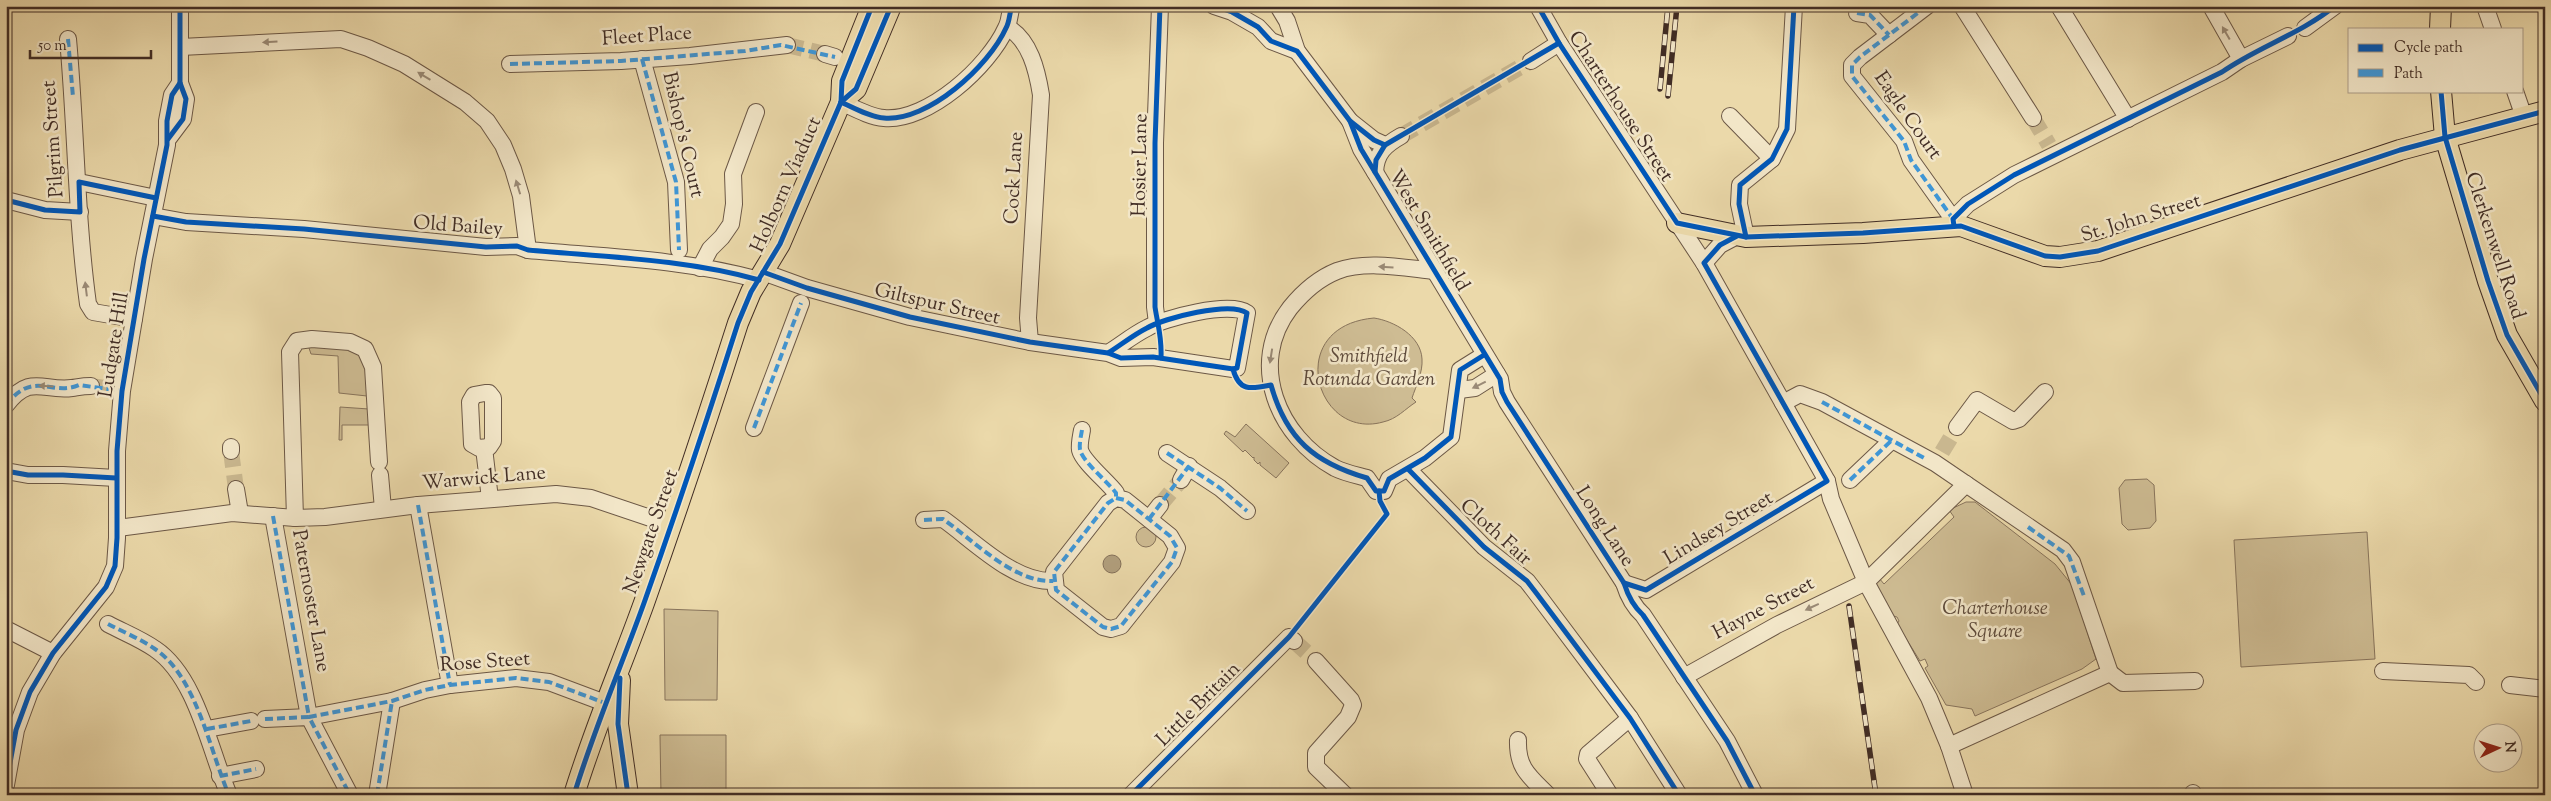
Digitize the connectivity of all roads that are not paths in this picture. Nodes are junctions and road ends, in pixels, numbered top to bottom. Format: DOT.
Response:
graph roads {
  1 [pos="180,6"];
  2 [pos="872,6"];
  3 [pos="891,6"];
  4 [pos="1012,6"];
  5 [pos="1160,6"];
  6 [pos="1214,6"];
  7 [pos="1278,6"];
  8 [pos="1538,6"];
  9 [pos="1794,6"];
  10 [pos="1927,6"];
  11 [pos="1962,6"];
  12 [pos="2059,6"];
  13 [pos="2212,6"];
  14 [pos="2335,6"];
  15 [pos="2441,6"];
  16 [pos="2485,6"];
  17 [pos="1857,12"];
  18 [pos="1007,27"];
  19 [pos="2305,28"];
  20 [pos="2440,28"];
  21 [pos="2493,28"];
  22 [pos="1889,35"];
  23 [pos="2288,36"];
  24 [pos="68,39"];
  25 [pos="1560,43"];
  26 [pos="787,45"];
  27 [pos="181,47"];
  28 [pos="1297,51"];
  29 [pos="642,59"];
  30 [pos="2241,59"];
  31 [pos="1531,60"];
  32 [pos="510,64"];
  33 [pos="2440,92"];
  34 [pos="2515,92"];
  35 [pos="841,102"];
  36 [pos="2545,111"];
  37 [pos="756,112"];
  38 [pos="1730,116"];
  39 [pos="2524,117"];
  40 [pos="2033,118"];
  41 [pos="2128,119"];
  42 [pos="1350,121"];
  43 [pos="1401,136"];
  44 [pos="2445,137"];
  45 [pos="1385,145"];
  46 [pos="1772,159"];
  47 [pos="1375,172"];
  48 [pos="79,182"];
  49 [pos="156,198"];
  50 [pos="6,200"];
  51 [pos="80,212"];
  52 [pos="153,216"];
  53 [pos="1954,222"];
  54 [pos="1677,223"];
  55 [pos="1742,236"];
  56 [pos="528,250"];
  57 [pos="679,250"];
  58 [pos="1704,263"];
  59 [pos="700,268"];
  60 [pos="1435,271"];
  61 [pos="761,276"];
  62 [pos="801,303"];
  63 [pos="134,319"];
  64 [pos="1157,323"];
  65 [pos="1030,342"];
  66 [pos="1108,353"];
  67 [pos="1484,354"];
  68 [pos="1497,374"];
  69 [pos="91,386"];
  70 [pos="1458,390"];
  71 [pos="2045,392"];
  72 [pos="2545,401"];
  73 [pos="1783,403"];
  74 [pos="6,405"];
  75 [pos="1957,427"];
  76 [pos="754,428"];
  77 [pos="1082,430"];
  78 [pos="1891,441"];
  79 [pos="484,448"];
  80 [pos="1167,453"];
  81 [pos="1408,469"];
  82 [pos="6,471"];
  83 [pos="116,478"];
  84 [pos="1850,480"];
  85 [pos="1827,482"];
  86 [pos="1966,484"];
  87 [pos="236,488"];
  88 [pos="490,498"];
  89 [pos="1116,498"];
  90 [pos="418,505"];
  91 [pos="1160,505"];
  92 [pos="383,509"];
  93 [pos="1247,511"];
  94 [pos="240,513"];
  95 [pos="273,516"];
  96 [pos="295,518"];
  97 [pos="1149,519"];
  98 [pos="924,520"];
  99 [pos="671,525"];
  100 [pos="118,528"];
  101 [pos="1053,581"];
  102 [pos="1866,582"];
  103 [pos="1624,583"];
  104 [pos="1646,590"];
  105 [pos="1643,615"];
  106 [pos="108,624"];
  107 [pos="6,630"];
  108 [pos="1294,641"];
  109 [pos="53,653"];
  110 [pos="1316,661"];
  111 [pos="620,670"];
  112 [pos="2383,671"];
  113 [pos="2110,673"];
  114 [pos="1684,677"];
  115 [pos="2195,681"];
  116 [pos="2476,682"];
  117 [pos="450,685"];
  118 [pos="2510,685"];
  119 [pos="2545,689"];
  120 [pos="392,701"];
  121 [pos="605,703"];
  122 [pos="309,717"];
  123 [pos="1630,718"];
  124 [pos="207,729"];
  125 [pos="1518,740"];
  126 [pos="1949,746"];
  127 [pos="256,768"];
  128 [pos="220,776"];
  129 [pos="6,785"];
  130 [pos="229,795"];
  131 [pos="350,795"];
  132 [pos="377,795"];
  133 [pos="574,795"];
  134 [pos="628,795"];
  135 [pos="1131,795"];
  136 [pos="1345,795"];
  137 [pos="1548,795"];
  138 [pos="1610,795"];
  139 [pos="1679,795"];
  140 [pos="1755,795"];
  141 [pos="1965,795"];
  1 -- 27 [label="street, Ludgate Hill"];
  2 -- 35 [label="main road, Holborn Viaduct"];
  3 -- 35 [label="main road, Holborn Viaduct"];
  4 -- 18 [label="street"];
  5 -- 64 [label="street, Hosier Lane"];
  6 -- 28 [label="street"];
  7 -- 28 [label="street, West Smithfield"];
  8 -- 25 [label="street, Charterhouse Street"];
  9 -- 46 [label="street"];
  10 -- 22 [label="street, Eagle Court"];
  11 -- 40 [label="street"];
  12 -- 41 [label="street"];
  30 -- 13 [label="street, one-way"];
  14 -- 19 [label="street"];
  15 -- 20 [label="main road"];
  16 -- 21 [label="street"];
  17 -- 22 [label="street"];
  18 -- 35 [label="street"];
  18 -- 65 [label="street, Cock Lane"];
  22 -- 53 [label="street, Eagle Court"];
  23 -- 30 [label="street"];
  24 -- 48 [label="street, Pilgrim Street"];
  25 -- 31 [label="street"];
  25 -- 54 [label="street, Charterhouse Street"];
  26 -- 29 [label="street, Fleet Place"];
  27 -- 49 [label="street, Ludgate Hill"];
  56 -- 27 [label="street, one-way"];
  28 -- 42 [label="street, West Smithfield"];
  29 -- 32 [label="street, Fleet Place"];
  29 -- 57 [label="street, Bishop's Court"];
  30 -- 41 [label="street"];
  33 -- 44 [label="main road, Clerkenwell Road"];
  34 -- 39 [label="street"];
  35 -- 61 [label="main road, Holborn Viaduct"];
  36 -- 39 [label="main road, St. John Street"];
  37 -- 59 [label="street"];
  38 -- 46 [label="street"];
  39 -- 44 [label="main road, St. John Street"];
  41 -- 53 [label="street"];
  42 -- 45 [label="street, West Smithfield"];
  42 -- 47 [label="street, West Smithfield"];
  43 -- 45 [label="street"];
  44 -- 53 [label="main road, St. John Street"];
  44 -- 72 [label="main road, Clerkenwell Road"];
  45 -- 47 [label="street"];
  46 -- 55 [label="street"];
  47 -- 60 [label="street, West Smithfield"];
  48 -- 49 [label="street"];
  48 -- 51 [label="street, Pilgrim Street"];
  49 -- 52 [label="street, Ludgate Hill"];
  50 -- 51 [label="street"];
  63 -- 51 [label="street, Pilgrim Street, one-way"];
  52 -- 56 [label="street, Old Bailey"];
  52 -- 63 [label="street, Ludgate Hill"];
  53 -- 55 [label="main road, St. John Street"];
  54 -- 55 [label="main road, St. John Street"];
  54 -- 58 [label="street, Charterhouse Street"];
  55 -- 58 [label="street"];
  56 -- 59 [label="street, Old Bailey"];
  58 -- 73 [label="street, Charterhouse Street"];
  59 -- 61 [label="street, Old Bailey"];
  60 -- 67 [label="street, West Smithfield"];
  60 -- 81 [label="street, West Smithfield, one-way"];
  61 -- 65 [label="street, Giltspur Street"];
  61 -- 99 [label="main road, Newgate Street"];
  62 -- 76 [label="street"];
  63 -- 83 [label="street, Ludgate Hill"];
  64 -- 66 [label="street"];
  64 -- 66 [label="street"];
  65 -- 66 [label="street, Giltspur Street"];
  67 -- 68 [label="street, West Smithfield"];
  67 -- 70 [label="street, West Smithfield"];
  68 -- 70 [label="street, one-way"];
  68 -- 103 [label="street, Long Lane"];
  69 -- 74 [label="street, one-way"];
  70 -- 81 [label="street, West Smithfield"];
  71 -- 75 [label="street"];
  73 -- 78 [label="street"];
  73 -- 85 [label="street, Charterhouse Street"];
  77 -- 89 [label="street"];
  78 -- 84 [label="street"];
  78 -- 86 [label="street"];
  79 -- 88 [label="street"];
  80 -- 93 [label="street"];
  81 -- 123 [label="street, Cloth Fair"];
  82 -- 83 [label="street"];
  83 -- 100 [label="street, Ludgate Hill"];
  85 -- 102 [label="street, Charterhouse Street"];
  85 -- 104 [label="street, Lindsey Street"];
  86 -- 102 [label="street"];
  86 -- 113 [label="street"];
  87 -- 94 [label="street"];
  88 -- 90 [label="street, Warwick Lane"];
  88 -- 99 [label="street, Warwick Lane"];
  89 -- 97 [label="street"];
  89 -- 101 [label="street"];
  90 -- 92 [label="street, Warwick Lane"];
  90 -- 117 [label="street"];
  91 -- 97 [label="street"];
  92 -- 96 [label="street, Warwick Lane"];
  92 -- 96 [label="street"];
  94 -- 95 [label="street, Warwick Lane"];
  94 -- 100 [label="street, Warwick Lane"];
  95 -- 96 [label="street, Warwick Lane"];
  95 -- 122 [label="street, Paternoster Lane"];
  97 -- 101 [label="street"];
  98 -- 101 [label="street"];
  99 -- 111 [label="main road, Newgate Street"];
  100 -- 109 [label="street, Ludgate Hill"];
  102 -- 114 [label="street, Hayne Street, one-way"];
  102 -- 126 [label="street"];
  103 -- 104 [label="street"];
  103 -- 105 [label="street, Long Lane"];
  104 -- 105 [label="street"];
  105 -- 114 [label="street, Long Lane"];
  106 -- 124 [label="street"];
  107 -- 109 [label="street"];
  108 -- 135 [label="street, Little Britain"];
  109 -- 129 [label="street, Ludgate Hill"];
  110 -- 136 [label="street"];
  111 -- 121 [label="main road, Newgate Street"];
  111 -- 134 [label="main road"];
  112 -- 116 [label="street"];
  113 -- 115 [label="street"];
  113 -- 126 [label="street"];
  114 -- 140 [label="street, Long Lane"];
  117 -- 120 [label="street, Rose Steet"];
  117 -- 121 [label="street, Rose Steet"];
  118 -- 119 [label="street"];
  120 -- 122 [label="street, Rose Steet"];
  120 -- 132 [label="street"];
  121 -- 133 [label="main road, Newgate Street"];
  122 -- 124 [label="street, Rose Steet"];
  122 -- 131 [label="street, Paternoster Lane"];
  123 -- 138 [label="street"];
  123 -- 139 [label="street, Cloth Fair"];
  124 -- 128 [label="street"];
  125 -- 137 [label="street"];
  126 -- 141 [label="street"];
  127 -- 128 [label="street"];
  128 -- 130 [label="street"];
}
